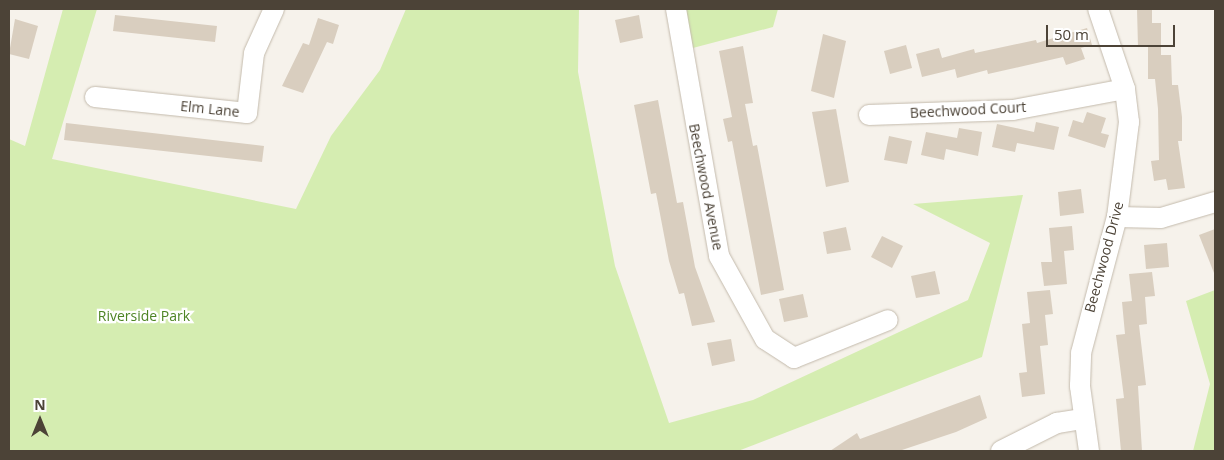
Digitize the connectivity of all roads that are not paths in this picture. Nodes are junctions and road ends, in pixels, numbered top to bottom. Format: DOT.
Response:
graph roads {
  1 [pos="274,9"];
  2 [pos="676,9"];
  3 [pos="1098,9"];
  4 [pos="1125,88"];
  5 [pos="95,97"];
  6 [pos="869,115"];
  7 [pos="1215,202"];
  8 [pos="1117,217"];
  9 [pos="888,320"];
  10 [pos="1083,419"];
  11 [pos="1001,451"];
  12 [pos="1089,451"];
  1 -- 5 [label="street, Elm Lane"];
  2 -- 9 [label="street, Beechwood Avenue"];
  3 -- 4 [label="street, Beechwood Drive"];
  4 -- 6 [label="street, Beechwood Court"];
  4 -- 8 [label="street, Beechwood Drive"];
  7 -- 8 [label="street"];
  8 -- 10 [label="street, Beechwood Drive"];
  10 -- 11 [label="street"];
  10 -- 12 [label="street, Beechwood Drive"];
}
